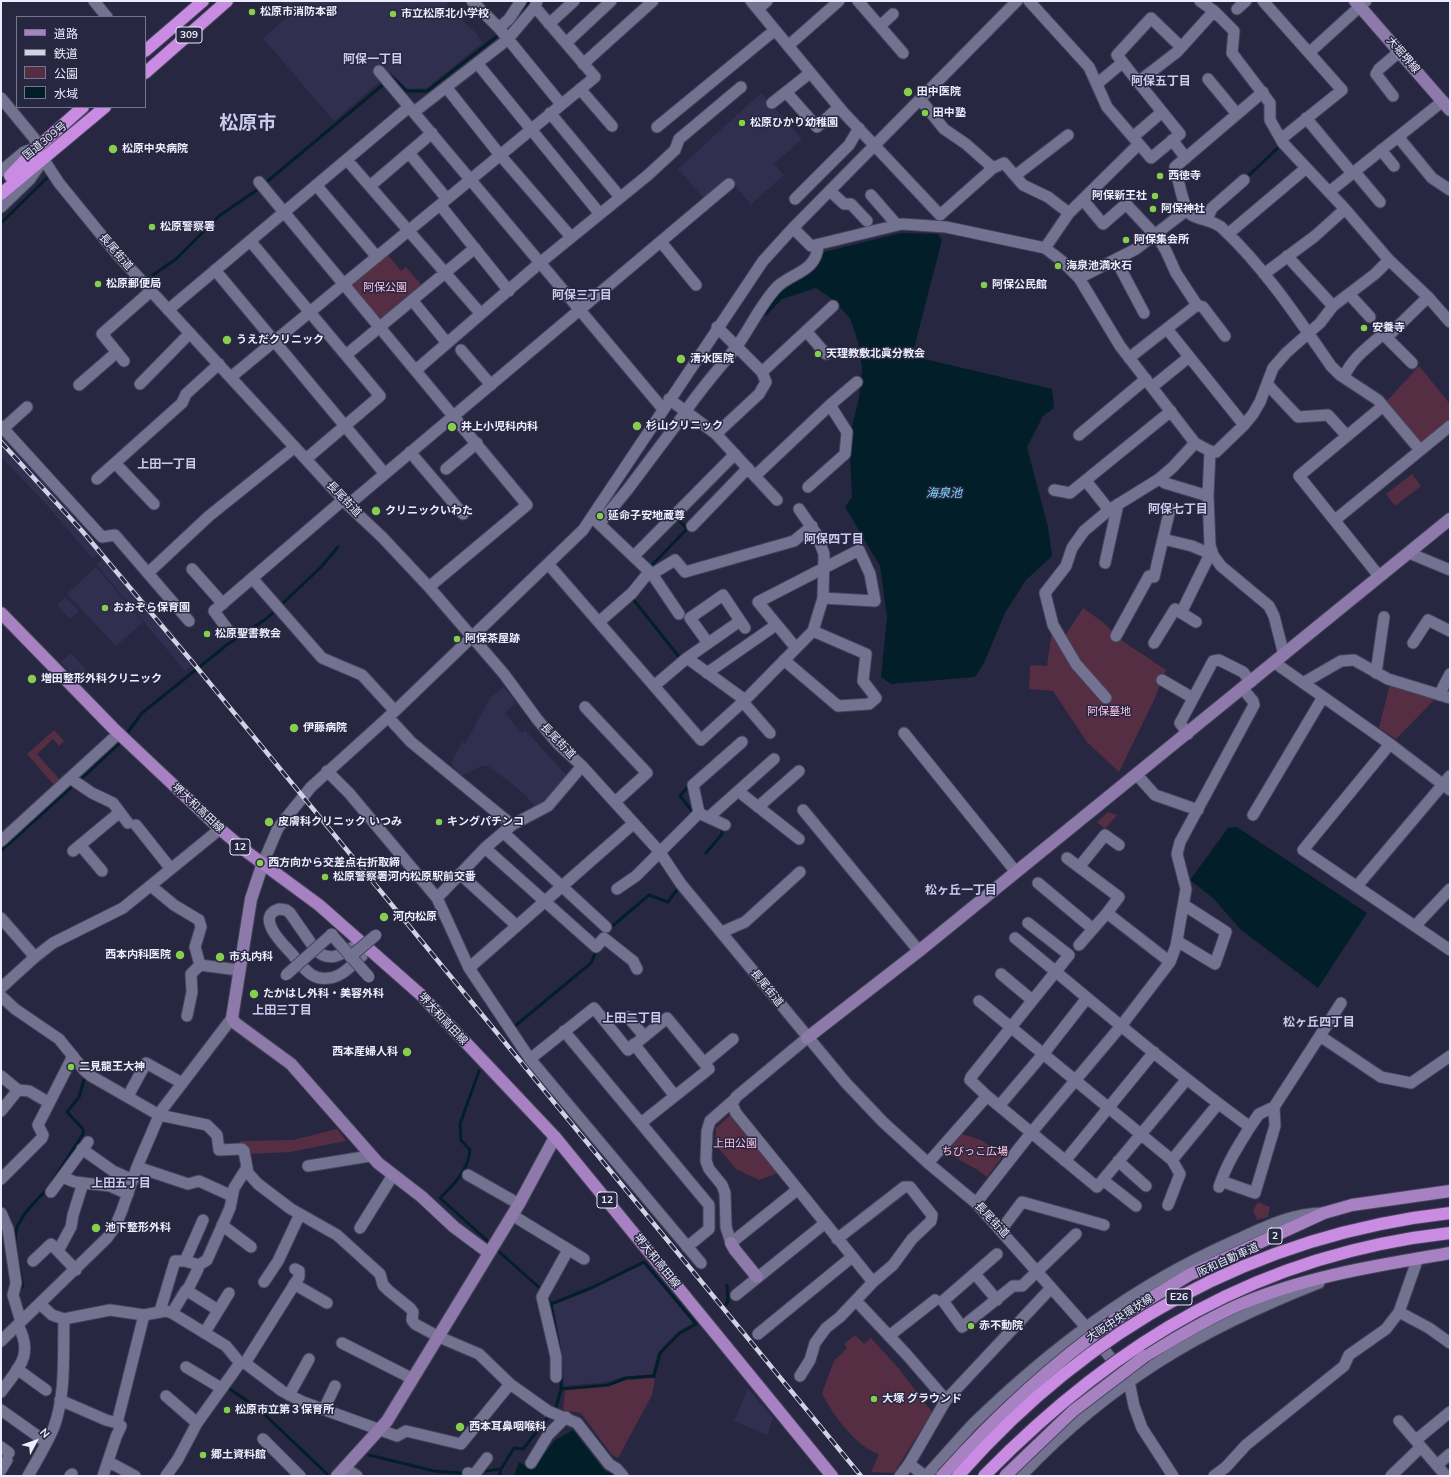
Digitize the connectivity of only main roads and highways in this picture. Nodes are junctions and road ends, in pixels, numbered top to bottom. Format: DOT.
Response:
graph roads {
  1 [pos="202,1"];
  2 [pos="228,1"];
  3 [pos="146,50"];
  4 [pos="147,68"];
  5 [pos="82,108"];
  6 [pos="104,108"];
  7 [pos="1,184"];
  8 [pos="1,194"];
  9 [pos="1,613"];
  10 [pos="1450,1191"];
  11 [pos="1450,1213"];
  12 [pos="1450,1233"];
  13 [pos="1450,1253"];
  14 [pos="832,1476"];
  15 [pos="942,1476"];
  16 [pos="958,1476"];
  17 [pos="984,1476"];
  18 [pos="1005,1476"];
  1 -- 3 [label="highway, 309"];
  2 -- 4 [label="highway, 309"];
  5 -- 7 [label="highway, 国道309号"];
  6 -- 8 [label="highway, 国道309号"];
  9 -- 14 [label="main road, 堺大和高田線 / 12"];
  10 -- 15 [label="main road, 大阪中央環状線 / 2, bridge"];
  11 -- 16 [label="highway, 阪和自動車道 / E26, bridge"];
  12 -- 17 [label="highway, E26, bridge"];
  13 -- 18 [label="main road, bridge"];
}
